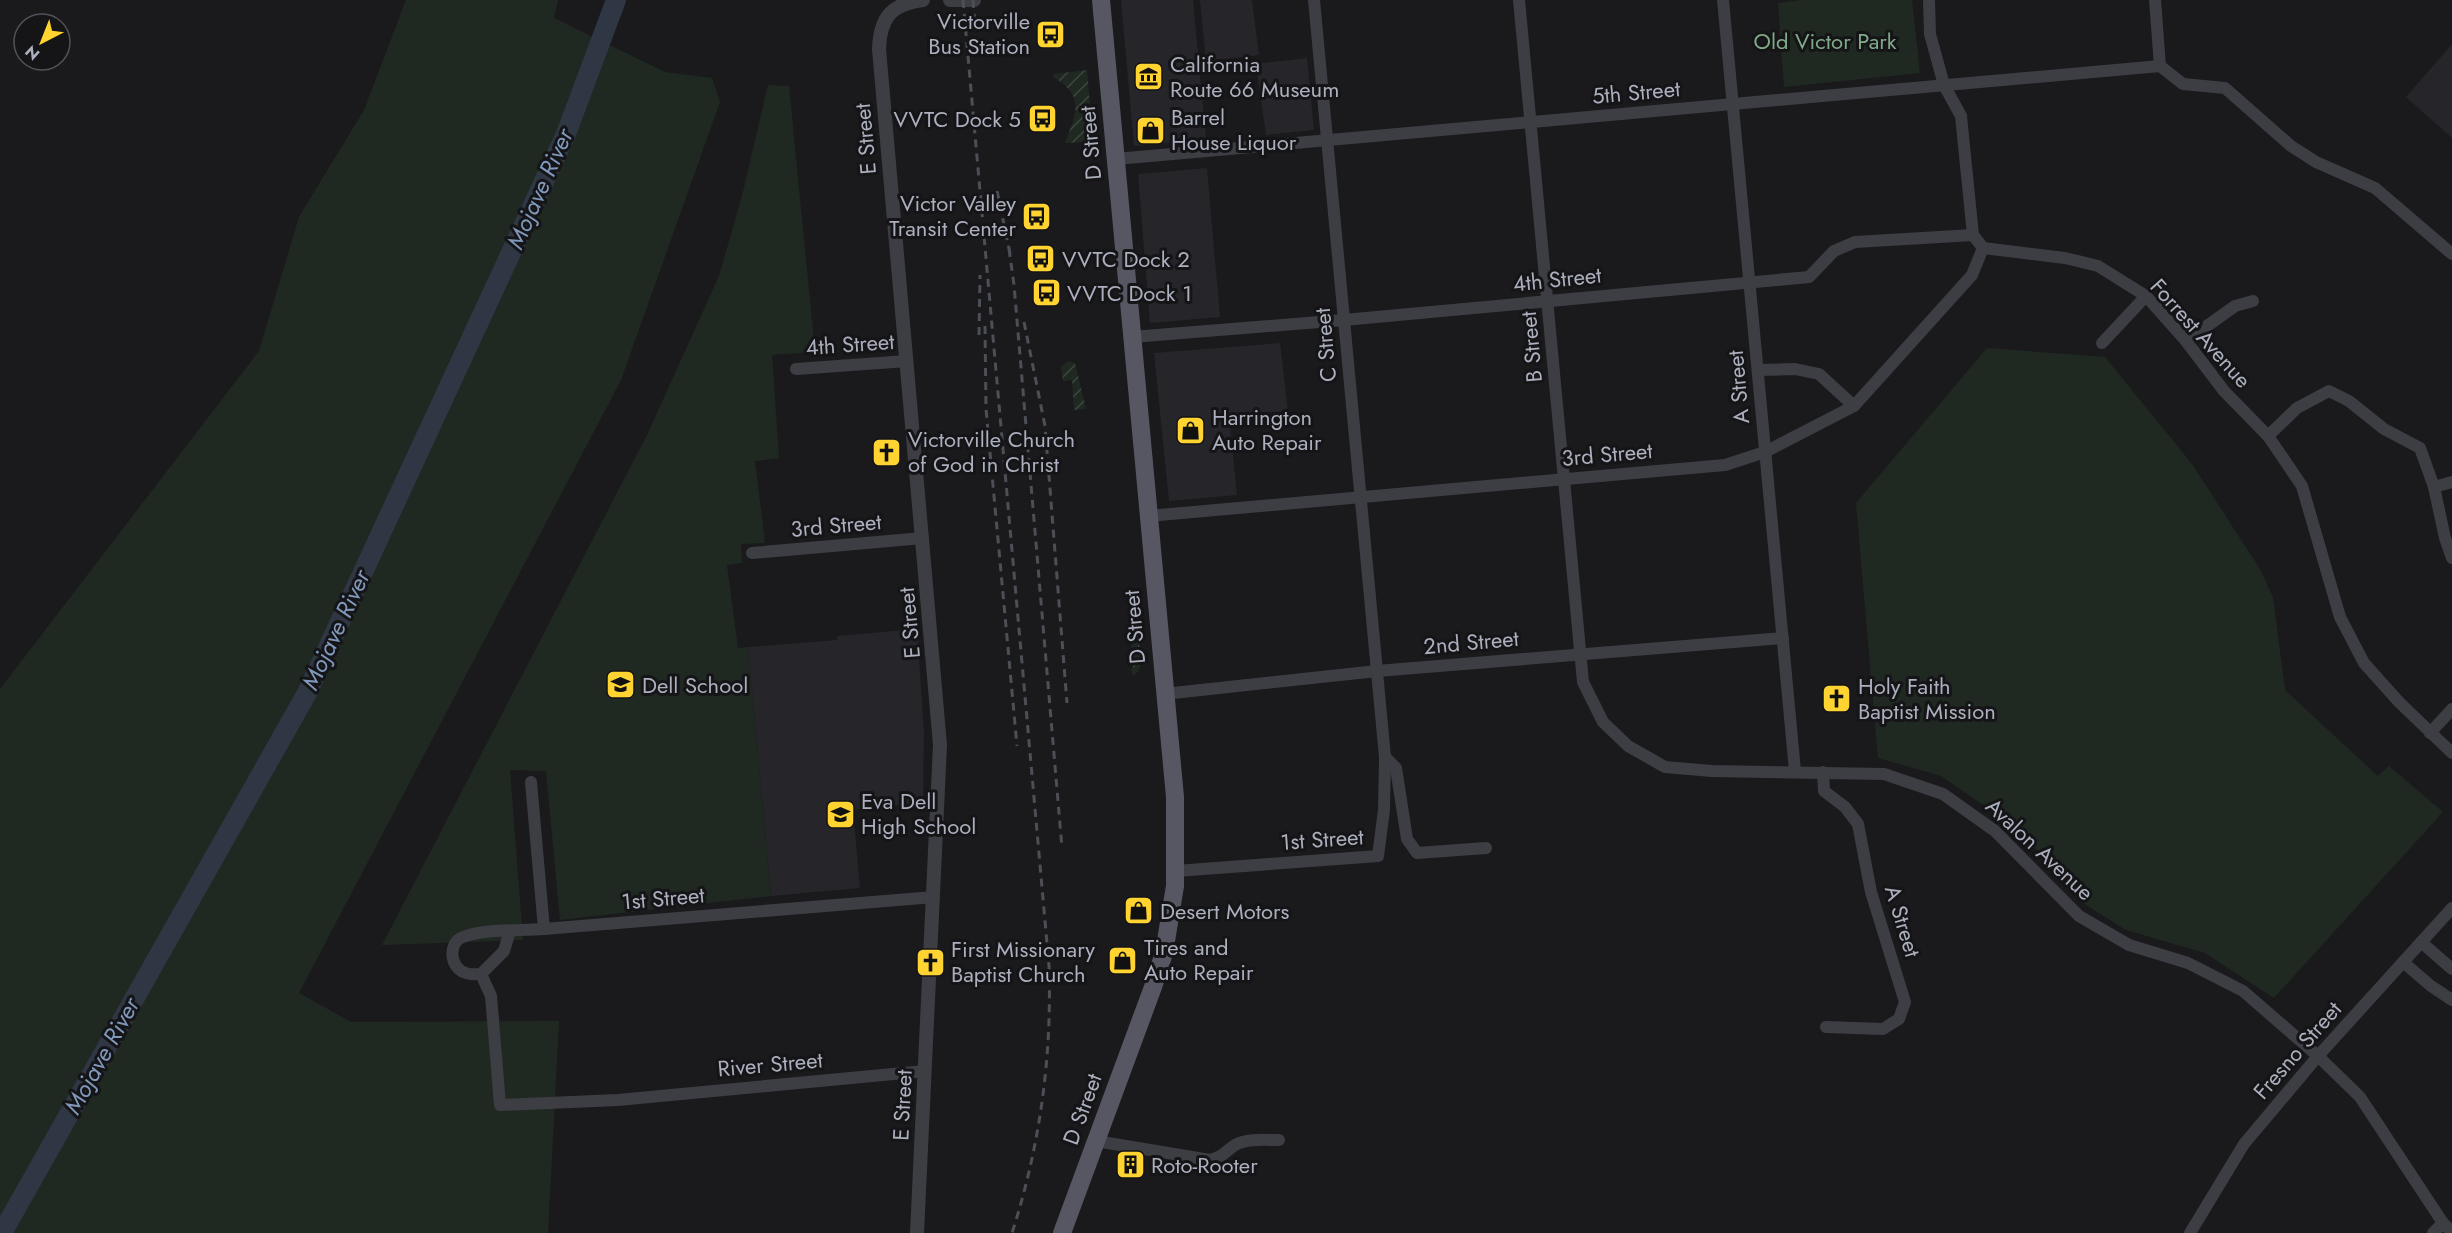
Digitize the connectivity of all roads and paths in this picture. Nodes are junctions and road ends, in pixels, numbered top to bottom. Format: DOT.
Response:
graph roads {
  1 [pos="923,0"];
  2 [pos="950,0"];
  3 [pos="974,0"];
  4 [pos="1101,0"];
  5 [pos="1314,0"];
  6 [pos="1520,0"];
  7 [pos="1723,0"];
  8 [pos="1929,0"];
  9 [pos="2155,0"];
  10 [pos="2160,66"];
  11 [pos="1944,85"];
  12 [pos="1733,104"];
  13 [pos="1531,122"];
  14 [pos="1328,140"];
  15 [pos="1116,159"];
  16 [pos="1973,235"];
  17 [pos="1983,248"];
  18 [pos="2452,254"];
  19 [pos="1749,281"];
  20 [pos="2145,296"];
  21 [pos="1548,301"];
  22 [pos="2253,301"];
  23 [pos="1344,320"];
  24 [pos="1131,337"];
  25 [pos="2186,341"];
  26 [pos="2102,343"];
  27 [pos="907,361"];
  28 [pos="796,369"];
  29 [pos="1758,370"];
  30 [pos="1854,406"];
  31 [pos="2268,436"];
  32 [pos="1765,452"];
  33 [pos="1564,479"];
  34 [pos="2452,482"];
  35 [pos="2434,488"];
  36 [pos="1361,497"];
  37 [pos="1148,516"];
  38 [pos="923,538"];
  39 [pos="752,553"];
  40 [pos="2452,558"];
  41 [pos="1783,638"];
  42 [pos="1581,654"];
  43 [pos="1377,672"];
  44 [pos="1164,694"];
  45 [pos="2452,709"];
  46 [pos="2430,733"];
  47 [pos="2452,753"];
  48 [pos="1385,757"];
  49 [pos="1795,771"];
  50 [pos="1823,772"];
  51 [pos="531,782"];
  52 [pos="1486,848"];
  53 [pos="1176,871"];
  54 [pos="934,897"];
  55 [pos="2452,908"];
  56 [pos="544,929"];
  57 [pos="510,931"];
  58 [pos="2421,942"];
  59 [pos="2403,962"];
  60 [pos="2452,969"];
  61 [pos="481,974"];
  62 [pos="2452,1000"];
  63 [pos="1826,1028"];
  64 [pos="2318,1056"];
  65 [pos="925,1071"];
  66 [pos="1279,1140"];
  67 [pos="1096,1141"];
  68 [pos="2447,1227"];
  69 [pos="917,1233"];
  70 [pos="1062,1233"];
  71 [pos="2190,1233"];
  72 [pos="2433,1233"];
  1 -- 27 [label="street, E Street"];
  2 -- 3 [label="street"];
  4 -- 15 [label="main road, D Street"];
  5 -- 14 [label="street, C Street"];
  6 -- 13 [label="street, B Street"];
  7 -- 12 [label="street, A Street"];
  8 -- 11 [label="street"];
  9 -- 10 [label="street"];
  10 -- 11 [label="street, 5th Street"];
  10 -- 18 [label="street"];
  11 -- 12 [label="street, 5th Street"];
  11 -- 16 [label="street"];
  12 -- 13 [label="street, 5th Street"];
  12 -- 19 [label="street, A Street"];
  13 -- 14 [label="street, 5th Street"];
  13 -- 21 [label="street, B Street"];
  14 -- 15 [label="street, 5th Street"];
  14 -- 23 [label="street, C Street"];
  15 -- 24 [label="main road, D Street"];
  16 -- 17 [label="street"];
  16 -- 19 [label="street, 4th Street"];
  17 -- 20 [label="street, Forrest Avenue"];
  17 -- 30 [label="street, 3rd Street"];
  19 -- 21 [label="street, 4th Street"];
  19 -- 29 [label="street, A Street"];
  20 -- 25 [label="street, Forrest Avenue"];
  20 -- 26 [label="street"];
  21 -- 23 [label="street, 4th Street"];
  21 -- 33 [label="street, B Street"];
  22 -- 25 [label="street"];
  23 -- 24 [label="street, 4th Street"];
  23 -- 36 [label="street, C Street"];
  24 -- 37 [label="main road, D Street"];
  25 -- 31 [label="street, Forrest Avenue"];
  27 -- 28 [label="street, 4th Street"];
  27 -- 38 [label="street, E Street"];
  29 -- 30 [label="street"];
  29 -- 32 [label="street, A Street"];
  30 -- 32 [label="street, 3rd Street"];
  31 -- 35 [label="street"];
  31 -- 46 [label="street, Forrest Avenue"];
  32 -- 33 [label="street, 3rd Street"];
  32 -- 41 [label="street, A Street"];
  33 -- 36 [label="street, 3rd Street"];
  33 -- 42 [label="street, B Street"];
  34 -- 35 [label="street"];
  35 -- 40 [label="street"];
  36 -- 37 [label="street, 3rd Street"];
  36 -- 43 [label="street, C Street"];
  37 -- 44 [label="main road, D Street"];
  38 -- 39 [label="street, 3rd Street"];
  38 -- 54 [label="street, E Street"];
  41 -- 42 [label="street, 2nd Street"];
  41 -- 49 [label="street, A Street"];
  42 -- 43 [label="street, 2nd Street"];
  42 -- 49 [label="street, Avalon Avenue"];
  43 -- 44 [label="street, 2nd Street"];
  43 -- 48 [label="street, C Street"];
  44 -- 53 [label="main road, D Street"];
  45 -- 46 [label="street"];
  46 -- 47 [label="street, Forrest Avenue"];
  48 -- 52 [label="street"];
  48 -- 53 [label="street, 1st Street"];
  49 -- 50 [label="street, Avalon Avenue"];
  50 -- 63 [label="street, A Street"];
  50 -- 64 [label="street, Avalon Avenue"];
  51 -- 56 [label="street"];
  53 -- 67 [label="main road, D Street"];
  54 -- 56 [label="street, 1st Street"];
  54 -- 65 [label="street, E Street"];
  55 -- 58 [label="street, Fresno Street"];
  56 -- 57 [label="street, 1st Street"];
  57 -- 61 [label="street"];
  57 -- 61 [label="street, 1st Street"];
  58 -- 59 [label="street, Fresno Street"];
  58 -- 60 [label="street"];
  59 -- 62 [label="street"];
  59 -- 64 [label="street, Fresno Street"];
  61 -- 65 [label="street, River Street"];
  64 -- 68 [label="street, Avalon Avenue"];
  64 -- 71 [label="street, Fresno Street"];
  65 -- 69 [label="street, E Street"];
  66 -- 67 [label="street"];
  67 -- 70 [label="main road, D Street"];
  68 -- 72 [label="street"];
}
